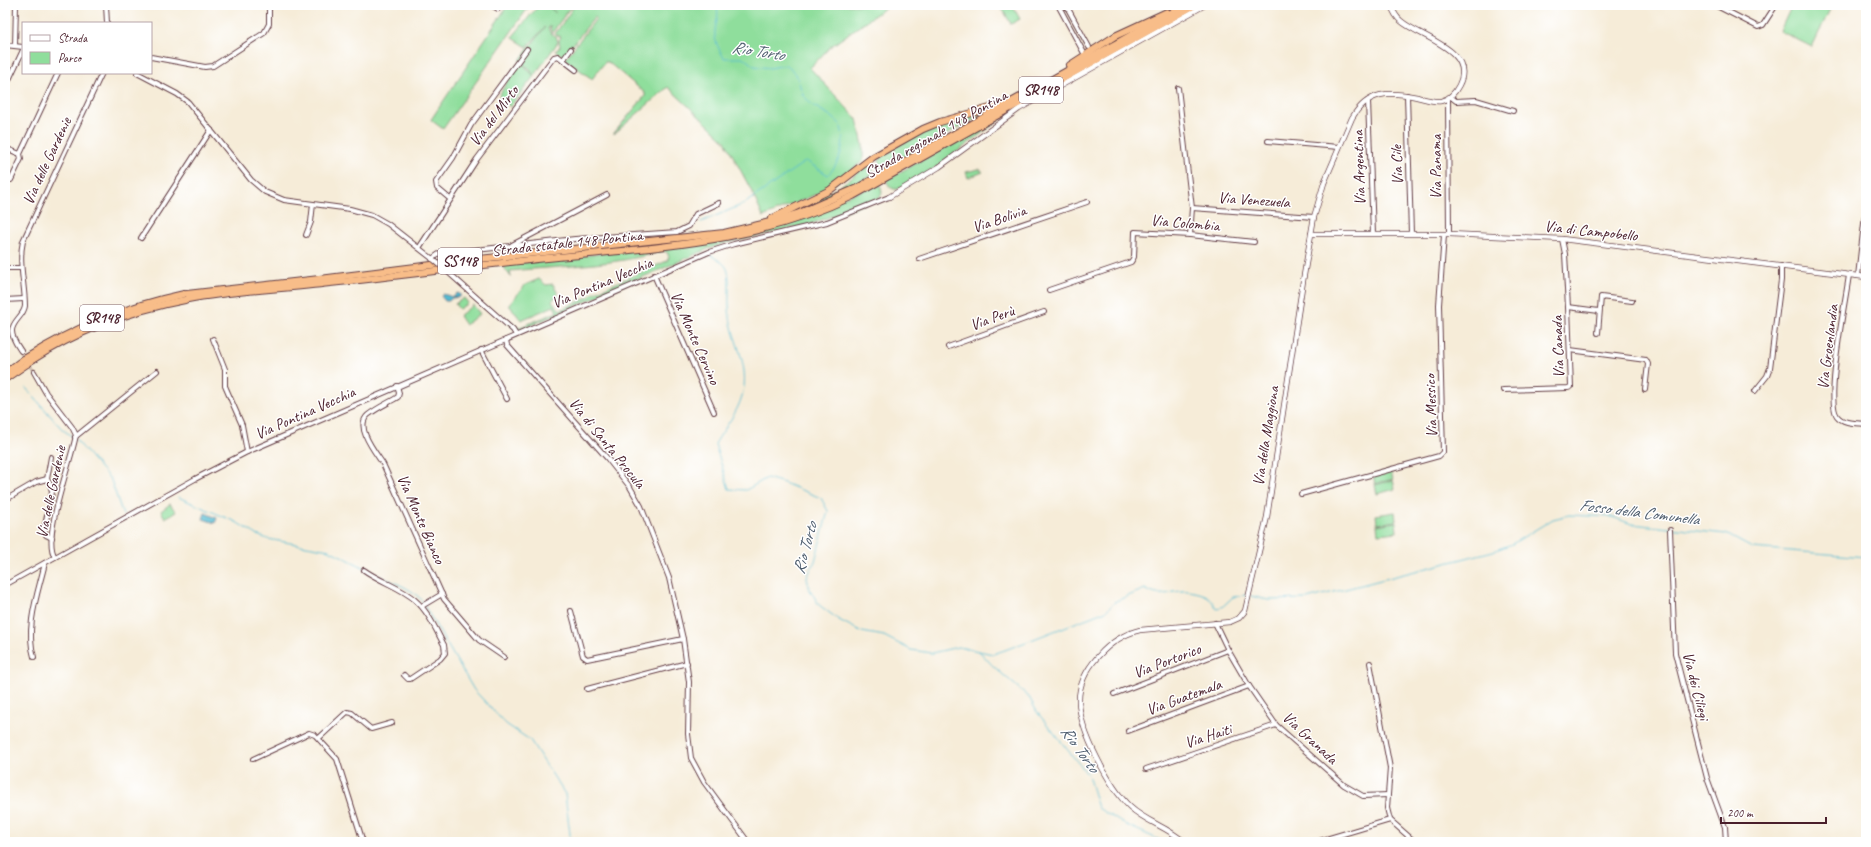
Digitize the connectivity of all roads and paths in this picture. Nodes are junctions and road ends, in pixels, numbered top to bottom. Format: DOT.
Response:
graph roads {
  1 [pos="16,5"];
  2 [pos="106,5"];
  3 [pos="269,5"];
  4 [pos="492,5"];
  5 [pos="1058,5"];
  6 [pos="1066,5"];
  7 [pos="1185,5"];
  8 [pos="1195,5"];
  9 [pos="1204,5"];
  10 [pos="1391,5"];
  11 [pos="1715,5"];
  12 [pos="1776,5"];
  13 [pos="498,9"];
  14 [pos="107,22"];
  15 [pos="1078,42"];
  16 [pos="5,45"];
  17 [pos="15,46"];
  18 [pos="1091,48"];
  19 [pos="22,49"];
  20 [pos="527,49"];
  21 [pos="571,49"];
  22 [pos="22,51"];
  23 [pos="1085,55"];
  24 [pos="152,57"];
  25 [pos="563,60"];
  26 [pos="576,70"];
  27 [pos="58,74"];
  28 [pos="102,74"];
  29 [pos="139,74"];
  30 [pos="1050,80"];
  31 [pos="5,88"];
  32 [pos="1178,88"];
  33 [pos="1407,95"];
  34 [pos="1021,96"];
  35 [pos="1449,98"];
  36 [pos="1368,101"];
  37 [pos="1513,111"];
  38 [pos="212,130"];
  39 [pos="1268,141"];
  40 [pos="1339,147"];
  41 [pos="5,148"];
  42 [pos="20,154"];
  43 [pos="887,175"];
  44 [pos="11,180"];
  45 [pos="607,195"];
  46 [pos="889,197"];
  47 [pos="450,199"];
  48 [pos="1087,202"];
  49 [pos="719,203"];
  50 [pos="313,204"];
  51 [pos="1866,206"];
  52 [pos="1192,208"];
  53 [pos="814,211"];
  54 [pos="1314,217"];
  55 [pos="757,226"];
  56 [pos="1311,234"];
  57 [pos="1373,234"];
  58 [pos="1411,234"];
  59 [pos="1447,234"];
  60 [pos="306,235"];
  61 [pos="1190,235"];
  62 [pos="141,238"];
  63 [pos="708,238"];
  64 [pos="1562,239"];
  65 [pos="1254,242"];
  66 [pos="419,248"];
  67 [pos="508,248"];
  68 [pos="919,259"];
  69 [pos="433,260"];
  70 [pos="1781,266"];
  71 [pos="5,268"];
  72 [pos="21,268"];
  73 [pos="654,275"];
  74 [pos="1849,275"];
  75 [pos="1858,276"];
  76 [pos="1866,277"];
  77 [pos="1049,290"];
  78 [pos="223,291"];
  79 [pos="24,299"];
  80 [pos="5,300"];
  81 [pos="1632,301"];
  82 [pos="1568,307"];
  83 [pos="1599,311"];
  84 [pos="1044,312"];
  85 [pos="1598,334"];
  86 [pos="516,335"];
  87 [pos="213,339"];
  88 [pos="506,340"];
  89 [pos="948,347"];
  90 [pos="481,350"];
  91 [pos="1570,350"];
  92 [pos="21,351"];
  93 [pos="27,361"];
  94 [pos="157,370"];
  95 [pos="34,372"];
  96 [pos="5,373"];
  97 [pos="5,380"];
  98 [pos="397,386"];
  99 [pos="1504,390"];
  100 [pos="1645,390"];
  101 [pos="1755,391"];
  102 [pos="507,399"];
  103 [pos="714,412"];
  104 [pos="1866,424"];
  105 [pos="76,437"];
  106 [pos="247,452"];
  107 [pos="51,457"];
  108 [pos="47,479"];
  109 [pos="1301,494"];
  110 [pos="5,500"];
  111 [pos="1670,530"];
  112 [pos="52,538"];
  113 [pos="55,557"];
  114 [pos="45,563"];
  115 [pos="364,570"];
  116 [pos="5,585"];
  117 [pos="442,594"];
  118 [pos="422,606"];
  119 [pos="571,611"];
  120 [pos="1215,623"];
  121 [pos="683,639"];
  122 [pos="1228,650"];
  123 [pos="34,657"];
  124 [pos="504,657"];
  125 [pos="687,663"];
  126 [pos="1370,663"];
  127 [pos="404,675"];
  128 [pos="1249,686"];
  129 [pos="587,689"];
  130 [pos="1114,694"];
  131 [pos="392,724"];
  132 [pos="1276,725"];
  133 [pos="1128,731"];
  134 [pos="319,738"];
  135 [pos="253,759"];
  136 [pos="1146,769"];
  137 [pos="1388,795"];
  138 [pos="1390,820"];
  139 [pos="363,842"];
  140 [pos="748,842"];
  141 [pos="1184,842"];
  142 [pos="1316,842"];
  143 [pos="1415,842"];
  144 [pos="1726,842"];
  1 -- 17 [label="street"];
  2 -- 14 [label="street"];
  3 -- 24 [label="street"];
  4 -- 13 [label="street"];
  5 -- 15 [label="street"];
  6 -- 18 [label="street"];
  7 -- 18 [label="highway"];
  7 -- 30 [label="highway, Strada regionale 148 Pontina / SR148"];
  8 -- 43 [label="highway, Strada regionale 148 Pontina / SR148"];
  9 -- 46 [label="street, Via Pontina Vecchia"];
  10 -- 35 [label="street"];
  11 -- 12 [label="street"];
  15 -- 18 [label="street"];
  15 -- 23 [label="street"];
  16 -- 17 [label="street"];
  17 -- 19 [label="street"];
  18 -- 23 [label="highway"];
  20 -- 47 [label="street, Via del Mirto"];
  21 -- 25 [label="street"];
  22 -- 31 [label="street"];
  23 -- 30 [label="highway"];
  25 -- 26 [label="street"];
  25 -- 47 [label="street, Via del Mirto"];
  27 -- 42 [label="street"];
  28 -- 72 [label="street, Via delle Gardenie"];
  29 -- 38 [label="street"];
  30 -- 34 [label="highway, Strada regionale 148 Pontina / SR148"];
  32 -- 52 [label="street"];
  33 -- 35 [label="street, Via della Maggiona"];
  33 -- 36 [label="street, Via della Maggiona"];
  33 -- 58 [label="street, Via Cile"];
  34 -- 43 [label="highway, Strada regionale 148 Pontina / SR148"];
  34 -- 55 [label="highway"];
  35 -- 37 [label="street"];
  35 -- 59 [label="street, Via Panama"];
  36 -- 40 [label="street, Via della Maggiona"];
  36 -- 57 [label="street, Via Argentina"];
  38 -- 50 [label="street"];
  38 -- 62 [label="street"];
  39 -- 40 [label="street"];
  40 -- 54 [label="street, Via della Maggiona"];
  41 -- 42 [label="street"];
  42 -- 44 [label="street"];
  43 -- 53 [label="highway, Strada regionale 148 Pontina / SR148"];
  45 -- 67 [label="street"];
  46 -- 73 [label="street, Via Pontina Vecchia"];
  47 -- 66 [label="street, Via del Mirto"];
  48 -- 68 [label="street, Via Bolivia"];
  49 -- 67 [label="street"];
  50 -- 60 [label="street"];
  50 -- 66 [label="street"];
  51 -- 75 [label="street"];
  52 -- 54 [label="street, Via Venezuela"];
  52 -- 61 [label="street"];
  53 -- 55 [label="highway, Strada statale 148 Pontina / SS148"];
  53 -- 63 [label="highway, Strada statale 148 Pontina / SS148"];
  54 -- 56 [label="street, Via della Maggiona"];
  55 -- 63 [label="highway, Strada statale 148 Pontina / SS148"];
  56 -- 57 [label="street, Via di Campobello"];
  56 -- 120 [label="street, Via della Maggiona"];
  57 -- 58 [label="street, Via di Campobello"];
  58 -- 59 [label="street, Via di Campobello"];
  59 -- 64 [label="street, Via di Campobello"];
  59 -- 109 [label="street, Via Messico"];
  61 -- 65 [label="street, Via Colombia"];
  61 -- 77 [label="street, Via Colombia"];
  63 -- 78 [label="highway, Strada statale 148 Pontina / SS148"];
  64 -- 70 [label="street, Via di Campobello"];
  64 -- 82 [label="street, Via Canada"];
  66 -- 69 [label="street"];
  67 -- 69 [label="street"];
  69 -- 86 [label="street, bridge"];
  70 -- 74 [label="street, Via di Campobello"];
  70 -- 101 [label="street"];
  71 -- 72 [label="street"];
  72 -- 79 [label="street, Via delle Gardenie"];
  73 -- 86 [label="street, Via Pontina Vecchia"];
  73 -- 103 [label="street, Via Monte Cervino"];
  74 -- 75 [label="street, Via di Campobello"];
  74 -- 104 [label="street, Via Groenlandia"];
  75 -- 76 [label="street, Via di Campobello"];
  78 -- 93 [label="highway, SR148"];
  79 -- 80 [label="street"];
  79 -- 92 [label="street, Via delle Gardenie"];
  81 -- 83 [label="street"];
  82 -- 83 [label="street"];
  82 -- 91 [label="street, Via Canada"];
  83 -- 85 [label="street"];
  84 -- 89 [label="street, Via Perù"];
  86 -- 88 [label="street, Via Pontina Vecchia"];
  87 -- 106 [label="street"];
  88 -- 90 [label="street, Via Pontina Vecchia"];
  88 -- 121 [label="street, Via di Santa Procula"];
  90 -- 98 [label="street, Via Pontina Vecchia"];
  90 -- 102 [label="street"];
  91 -- 99 [label="street, Via Canada"];
  91 -- 100 [label="street"];
  93 -- 96 [label="highway, SR148"];
  93 -- 97 [label="highway, SR148"];
  94 -- 105 [label="street"];
  95 -- 105 [label="street, Via delle Gardenie"];
  98 -- 106 [label="street, Via Pontina Vecchia"];
  98 -- 117 [label="street, Via Monte Bianco"];
  105 -- 112 [label="street, Via delle Gardenie"];
  106 -- 113 [label="street, Via Pontina Vecchia"];
  107 -- 108 [label="street"];
  108 -- 110 [label="street"];
  108 -- 112 [label="street"];
  111 -- 144 [label="street, Via dei Ciliegi"];
  112 -- 113 [label="street, Via delle Gardenie"];
  113 -- 114 [label="street, Via Pontina Vecchia"];
  114 -- 116 [label="street, Via Pontina Vecchia"];
  114 -- 123 [label="street"];
  115 -- 118 [label="street"];
  117 -- 118 [label="street"];
  117 -- 124 [label="street, Via Monte Bianco"];
  118 -- 127 [label="street"];
  119 -- 121 [label="street"];
  120 -- 122 [label="street, Via Granada"];
  120 -- 141 [label="street, Via della Maggiona"];
  121 -- 125 [label="street, Via di Santa Procula"];
  122 -- 128 [label="street, Via Granada"];
  122 -- 130 [label="street, Via Portorico"];
  125 -- 129 [label="street"];
  125 -- 140 [label="street, Via di Santa Procula"];
  126 -- 137 [label="street"];
  128 -- 132 [label="street, Via Granada"];
  128 -- 133 [label="street, Via Guatemala"];
  131 -- 134 [label="street"];
  132 -- 136 [label="street, Via Haiti"];
  132 -- 137 [label="street, Via Granada"];
  134 -- 135 [label="street"];
  134 -- 139 [label="street"];
  137 -- 138 [label="street"];
  138 -- 142 [label="street"];
  138 -- 143 [label="street"];
}
